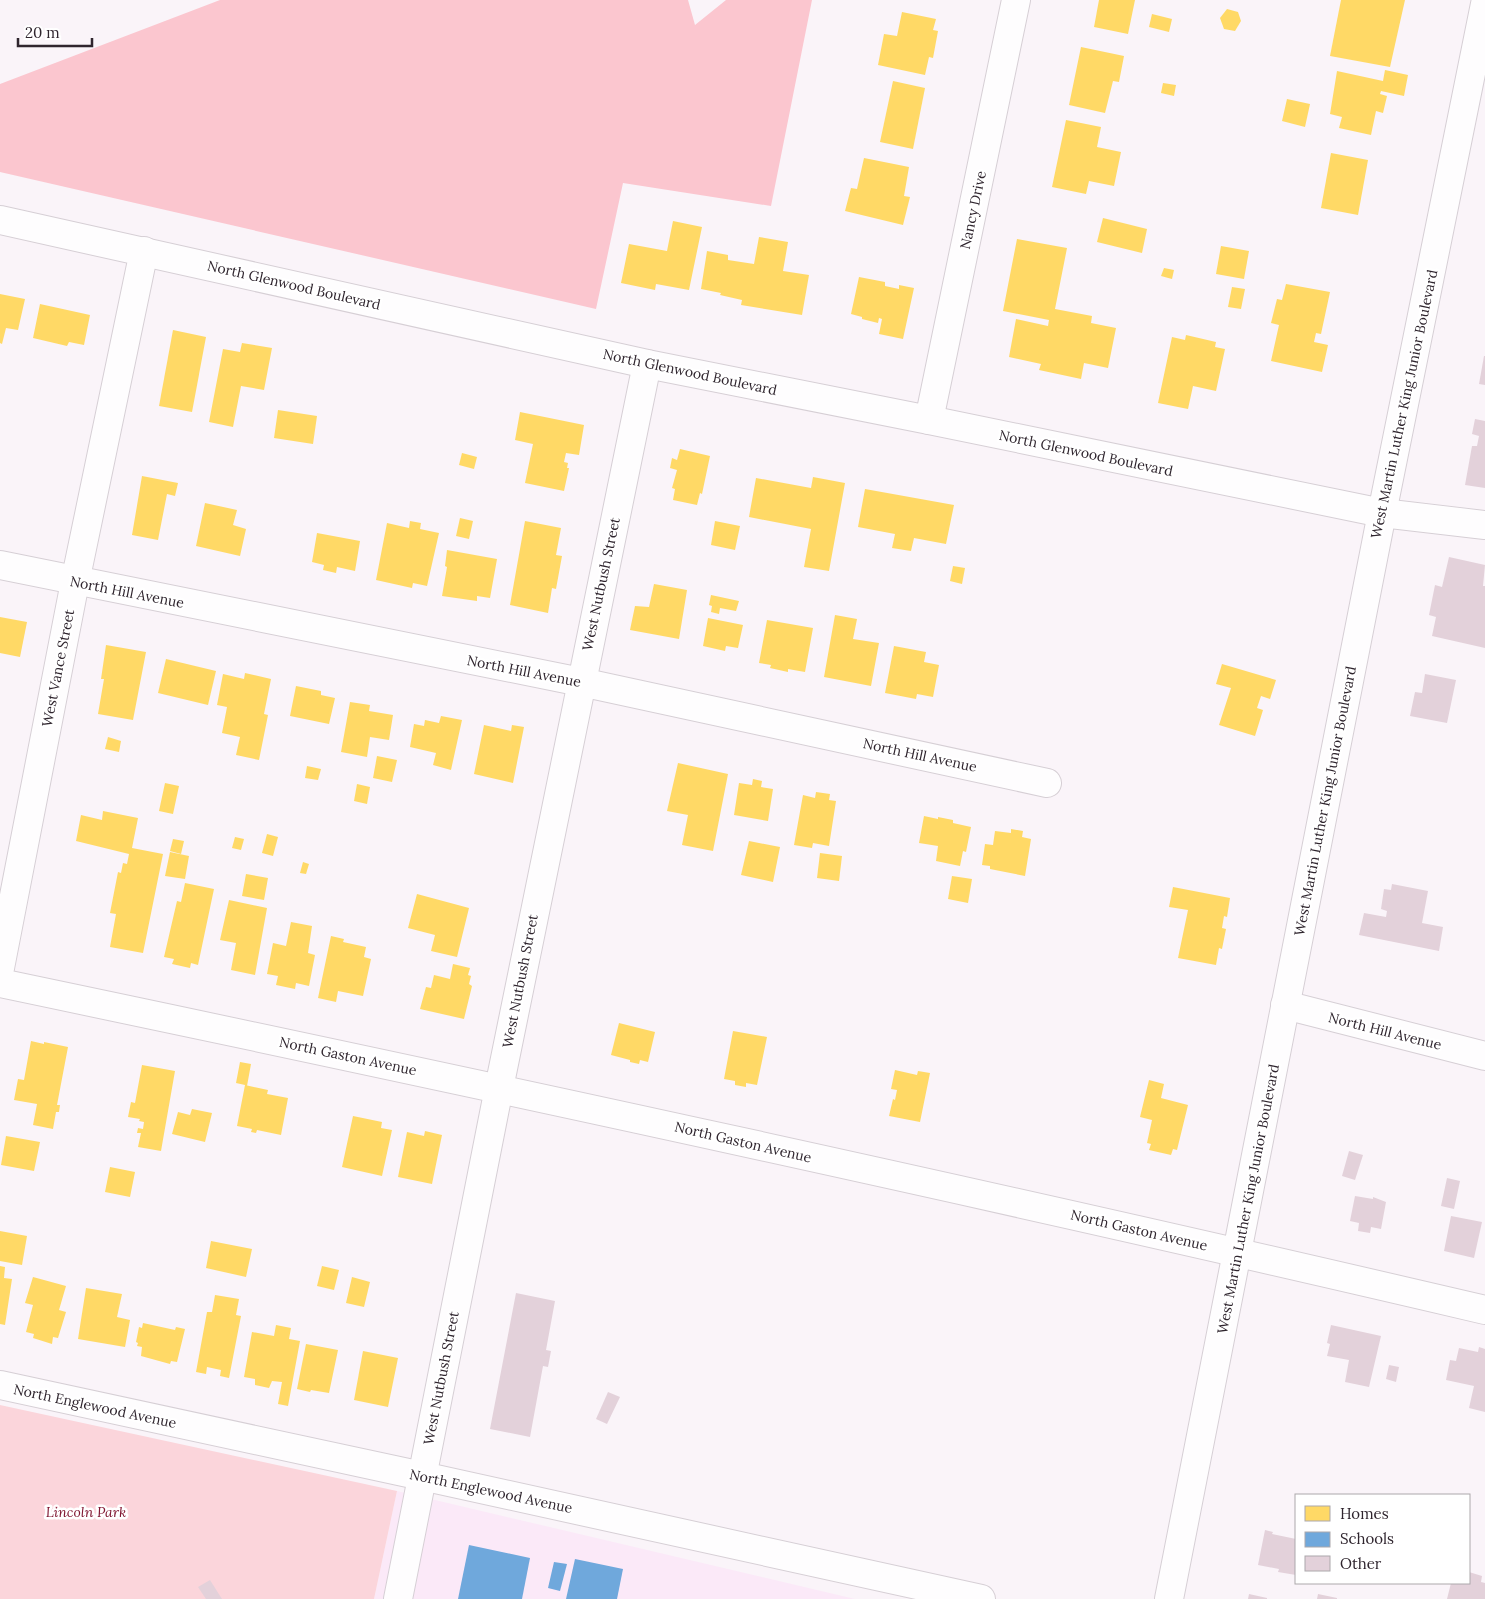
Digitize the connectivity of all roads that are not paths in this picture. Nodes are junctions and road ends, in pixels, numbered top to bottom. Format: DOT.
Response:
graph roads {
  1 [pos="1016,0"];
  2 [pos="1485,4"];
  3 [pos="0,220"];
  4 [pos="144,251"];
  5 [pos="647,364"];
  6 [pos="929,420"];
  7 [pos="1382,513"];
  8 [pos="1485,525"];
  9 [pos="0,565"];
  10 [pos="75,582"];
  11 [pos="581,682"];
  12 [pos="1047,783"];
  13 [pos="0,968"];
  14 [pos="0,983"];
  15 [pos="1285,1005"];
  16 [pos="1485,1056"];
  17 [pos="499,1088"];
  18 [pos="1238,1252"];
  19 [pos="1485,1310"];
  20 [pos="0,1385"];
  21 [pos="422,1476"];
  22 [pos="398,1599"];
  23 [pos="982,1599"];
  24 [pos="1169,1599"];
  1 -- 6 [label="street, Nancy Drive"];
  2 -- 7 [label="street, West Martin Luther King Junior Boulevard"];
  3 -- 4 [label="street, North Glenwood Boulevard"];
  4 -- 5 [label="street, North Glenwood Boulevard"];
  4 -- 10 [label="street, West Vance Street"];
  5 -- 6 [label="street, North Glenwood Boulevard"];
  5 -- 11 [label="street, West Nutbush Street"];
  6 -- 7 [label="street, North Glenwood Boulevard"];
  7 -- 8 [label="street, North Glenwood Boulevard"];
  7 -- 15 [label="street, West Martin Luther King Junior Boulevard"];
  9 -- 10 [label="street, North Hill Avenue"];
  10 -- 11 [label="street, North Hill Avenue"];
  10 -- 13 [label="street, West Vance Street"];
  11 -- 12 [label="street, North Hill Avenue"];
  11 -- 17 [label="street, West Nutbush Street"];
  14 -- 17 [label="street, North Gaston Avenue"];
  15 -- 16 [label="street, North Hill Avenue"];
  15 -- 18 [label="street, West Martin Luther King Junior Boulevard"];
  17 -- 18 [label="street, North Gaston Avenue"];
  17 -- 21 [label="street, West Nutbush Street"];
  18 -- 19 [label="street, North Gaston Avenue"];
  18 -- 24 [label="street, West Martin Luther King Junior Boulevard"];
  20 -- 21 [label="street, North Englewood Avenue"];
  21 -- 22 [label="street, West Nutbush Street"];
  21 -- 23 [label="street, North Englewood Avenue"];
}
